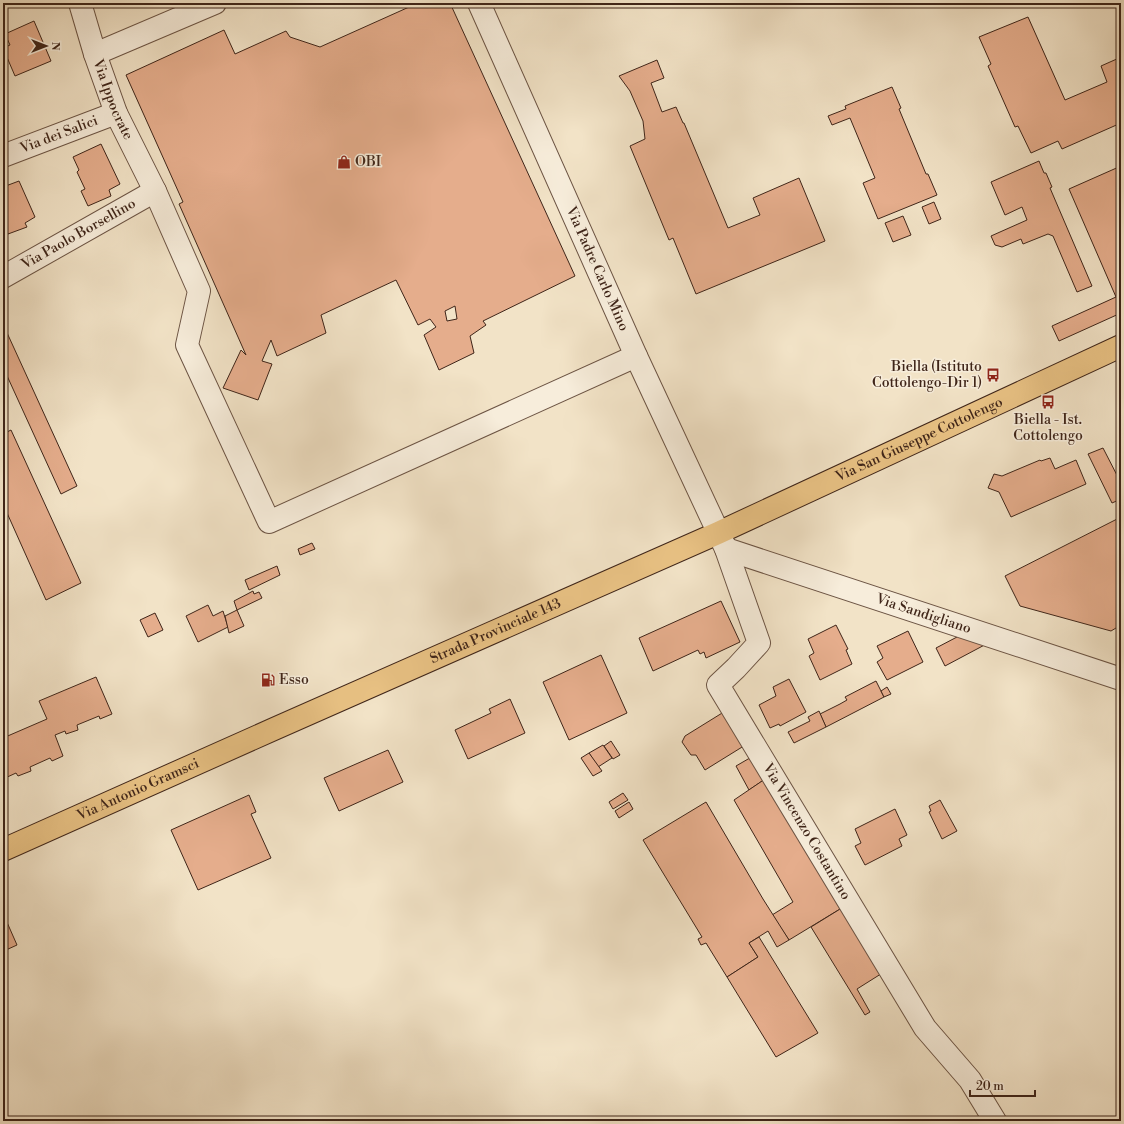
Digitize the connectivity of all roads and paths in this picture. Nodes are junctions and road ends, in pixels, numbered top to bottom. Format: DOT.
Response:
graph roads {
  1 [pos="80,3"];
  2 [pos="215,3"];
  3 [pos="478,3"];
  4 [pos="95,54"];
  5 [pos="116,113"];
  6 [pos="3,156"];
  7 [pos="155,192"];
  8 [pos="3,277"];
  9 [pos="1121,346"];
  10 [pos="636,356"];
  11 [pos="722,541"];
  12 [pos="1121,679"];
  13 [pos="274,728"];
  14 [pos="3,850"];
  15 [pos="995,1121"];
  1 -- 4 [label="street, Via Ippocrate"];
  2 -- 4 [label="street"];
  3 -- 10 [label="street, Via Padre Carlo Mino"];
  4 -- 5 [label="street, Via Ippocrate"];
  5 -- 6 [label="street, Via dei Salici"];
  5 -- 7 [label="street, Via Ippocrate"];
  7 -- 8 [label="street, Via Paolo Borsellino"];
  7 -- 10 [label="street, Via Ippocrate"];
  9 -- 11 [label="main road, Via San Giuseppe Cottolengo"];
  10 -- 11 [label="street, Via Padre Carlo Mino"];
  11 -- 12 [label="street, Via Sandigliano"];
  11 -- 13 [label="main road, Strada Provinciale 143"];
  11 -- 15 [label="street, Via Vincenzo Costantino"];
  13 -- 14 [label="main road, Via Antonio Gramsci"];
}
